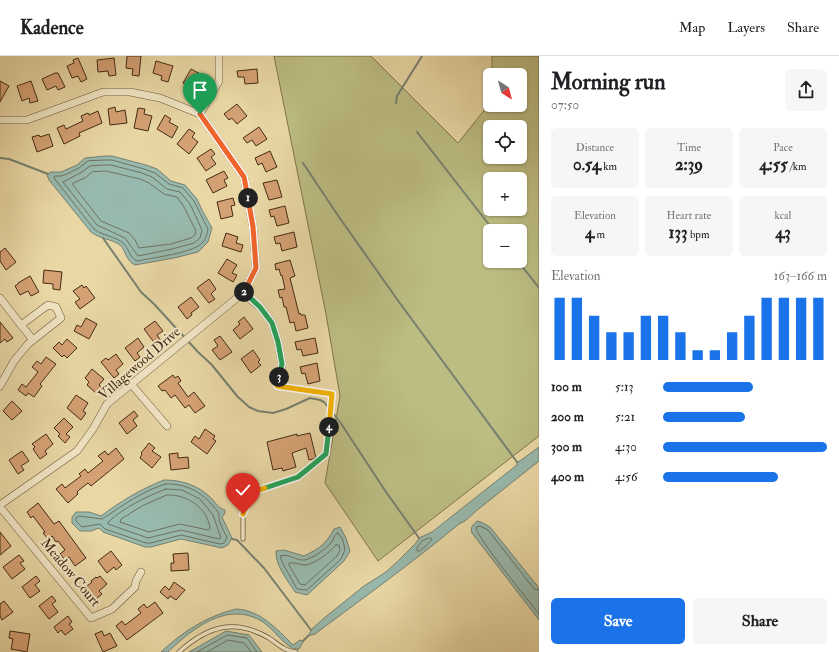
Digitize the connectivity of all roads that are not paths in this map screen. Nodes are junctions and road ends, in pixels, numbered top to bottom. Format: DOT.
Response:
graph roads {
  1 [pos="219,56"];
  2 [pos="200,114"];
  3 [pos="2,119"];
  4 [pos="243,293"];
  5 [pos="0,298"];
  6 [pos="21,325"];
  7 [pos="33,340"];
  8 [pos="131,384"];
  9 [pos="0,386"];
  10 [pos="277,386"];
  11 [pos="167,426"];
  12 [pos="0,506"];
  13 [pos="243,539"];
  14 [pos="141,572"];
  15 [pos="179,652"];
  16 [pos="296,652"];
  1 -- 2 [label="street"];
  2 -- 3 [label="street"];
  2 -- 4 [label="street, Villagewood Drive"];
  4 -- 8 [label="street, Villagewood Drive"];
  4 -- 10 [label="street"];
  5 -- 6 [label="street"];
  6 -- 7 [label="street"];
  6 -- 7 [label="street"];
  7 -- 9 [label="street"];
  8 -- 11 [label="street"];
  8 -- 12 [label="street, Villagewood Drive"];
  10 -- 13 [label="lane"];
  12 -- 14 [label="street, Meadow Court"];
  15 -- 16 [label="lane"];
}
